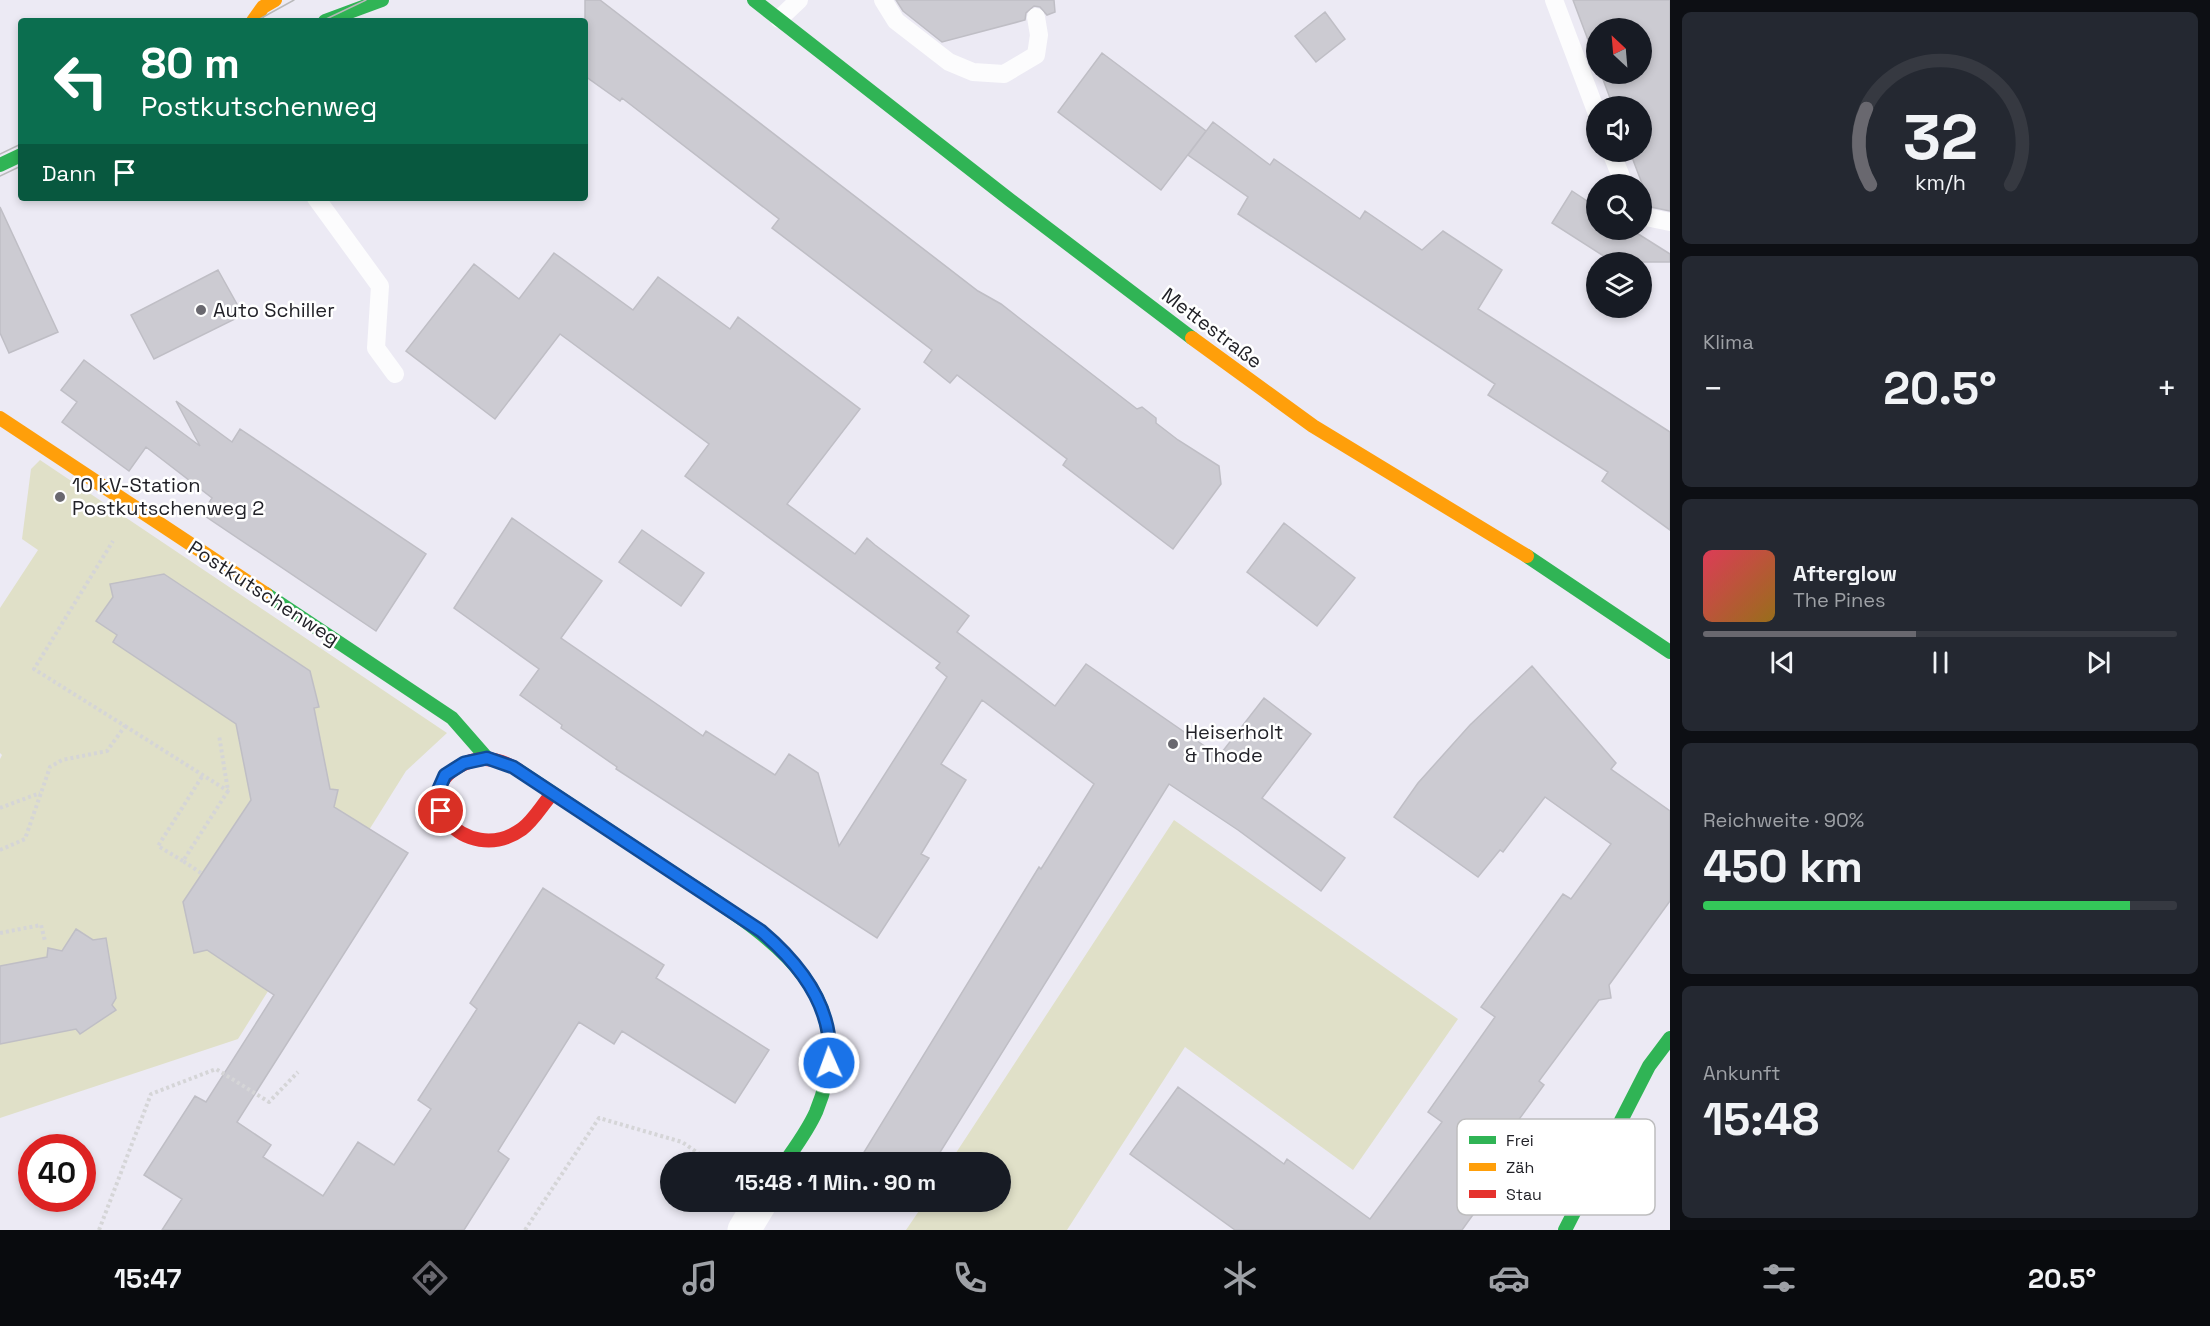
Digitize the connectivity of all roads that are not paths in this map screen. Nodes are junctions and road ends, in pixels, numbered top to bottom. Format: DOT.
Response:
graph roads {
  1 [pos="366,0"];
  2 [pos="382,0"];
  3 [pos="754,0"];
  4 [pos="799,0"];
  5 [pos="883,0"];
  6 [pos="1554,0"];
  7 [pos="1036,17"];
  8 [pos="329,18"];
  9 [pos="331,18"];
  10 [pos="779,19"];
  11 [pos="1590,96"];
  12 [pos="18,156"];
  13 [pos="0,165"];
  14 [pos="318,201"];
  15 [pos="1652,218"];
  16 [pos="1670,222"];
  17 [pos="395,374"];
  18 [pos="0,418"];
  19 [pos="1670,652"];
  20 [pos="487,758"];
  21 [pos="552,794"];
  22 [pos="1670,1038"];
  23 [pos="1622,1119"];
  24 [pos="791,1152"];
  25 [pos="755,1212"];
  26 [pos="1573,1215"];
  27 [pos="744,1230"];
  28 [pos="1565,1230"];
  1 -- 8 [label="lane"];
  2 -- 9 [label="street"];
  3 -- 10 [label="street, Mettestraße"];
  4 -- 10 [label="lane"];
  5 -- 7 [label="lane"];
  6 -- 11 [label="lane"];
  10 -- 19 [label="street, Mettestraße"];
  12 -- 13 [label="street"];
  14 -- 17 [label="lane"];
  15 -- 16 [label="lane"];
  18 -- 20 [label="street, Postkutschenweg"];
  20 -- 21 [label="street, Postkutschenweg"];
  20 -- 21 [label="street"];
  21 -- 24 [label="street, Postkutschenweg"];
  22 -- 23 [label="street"];
  25 -- 27 [label="street"];
  26 -- 28 [label="street"];
}
